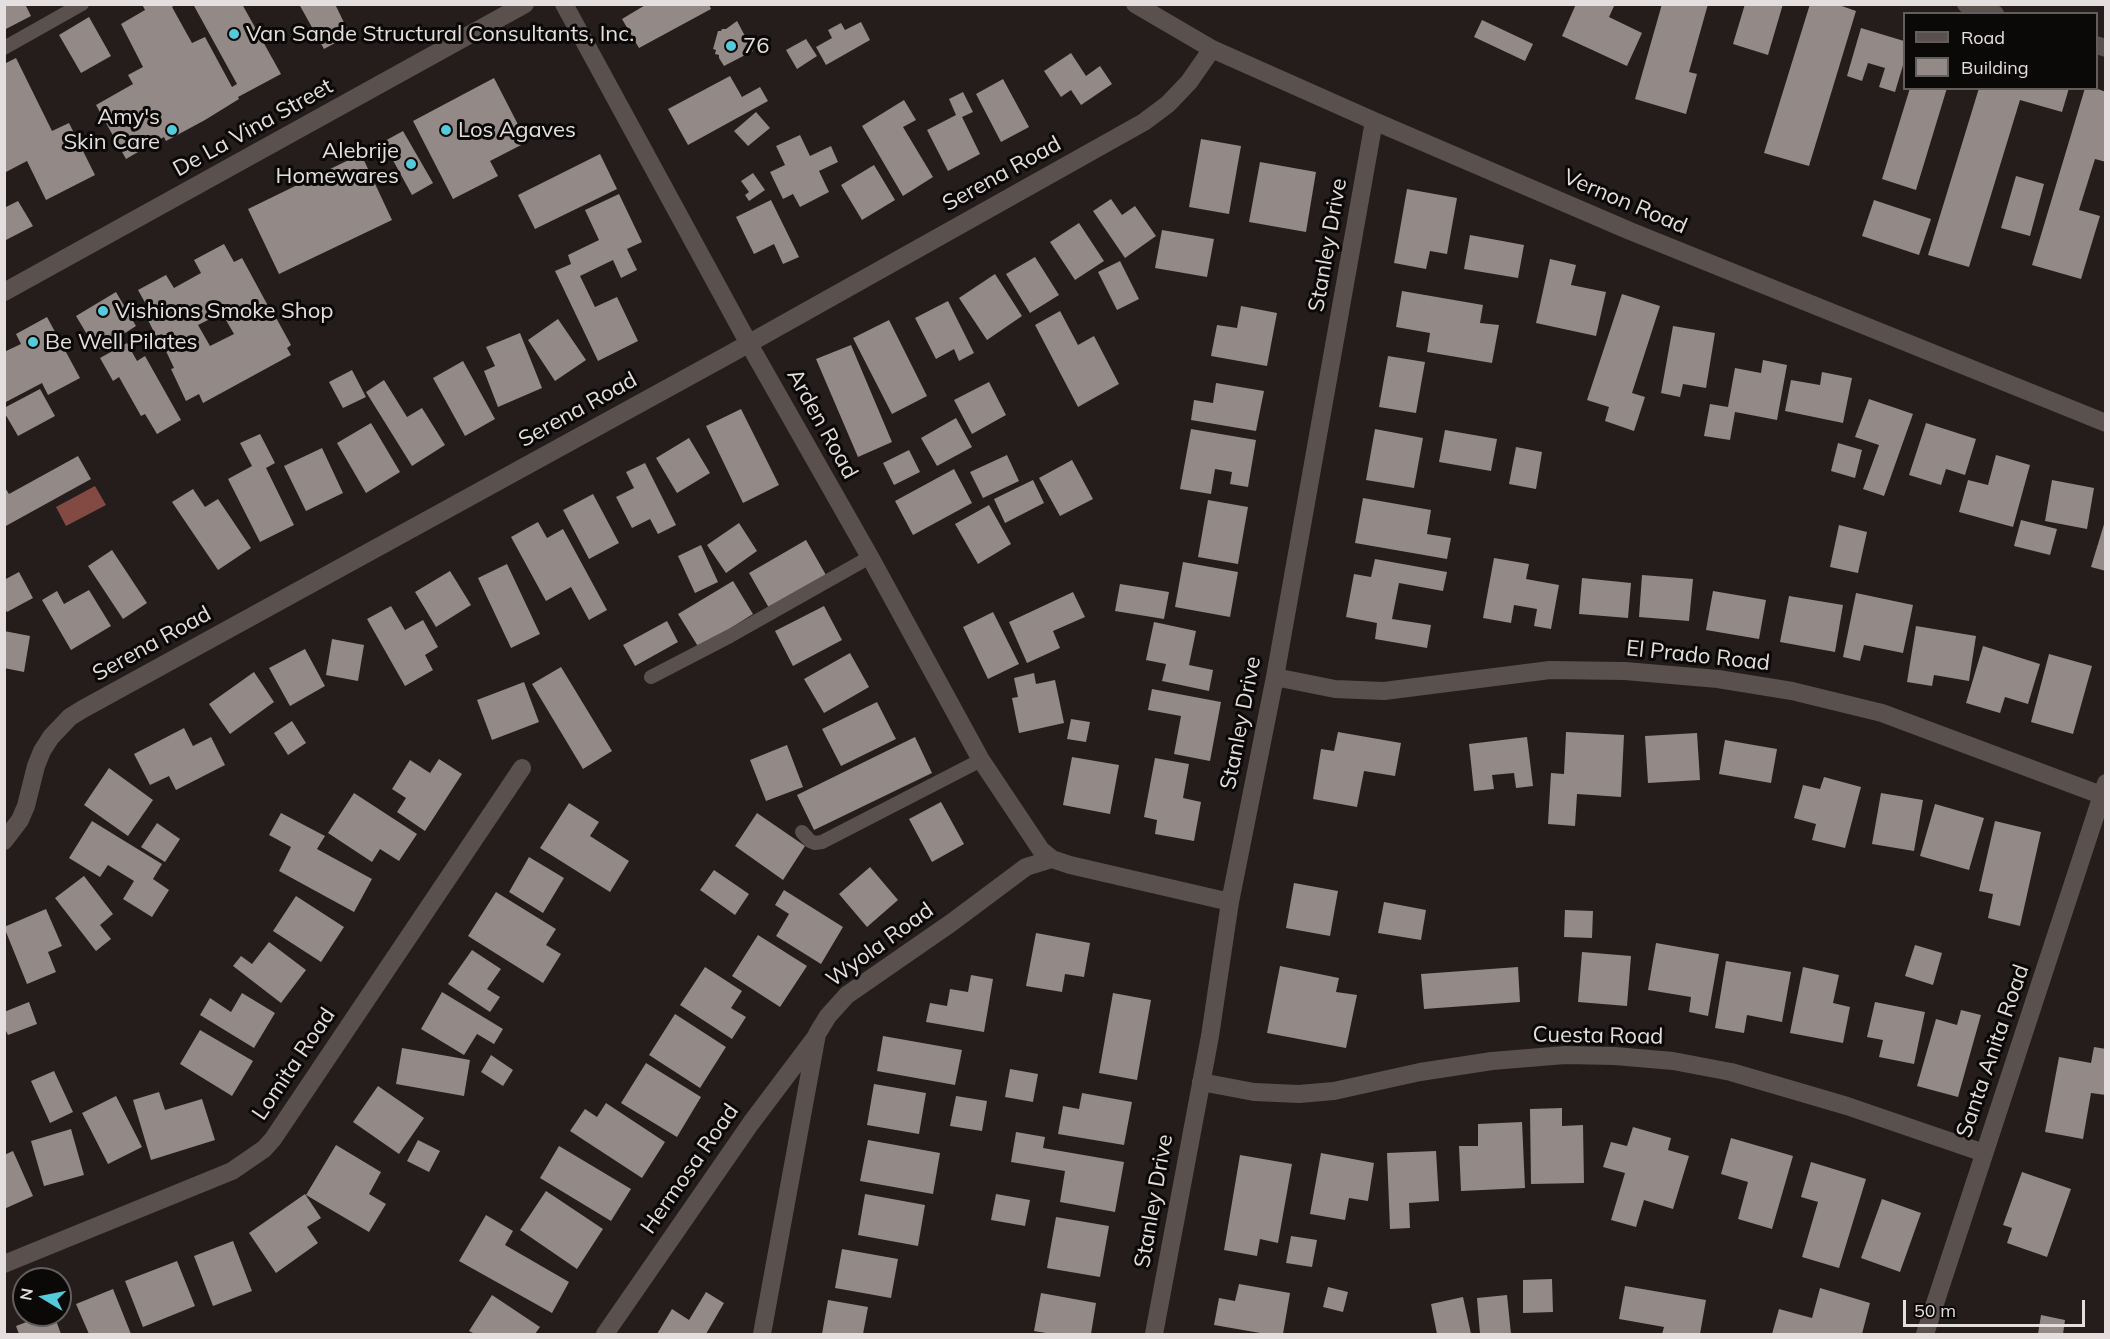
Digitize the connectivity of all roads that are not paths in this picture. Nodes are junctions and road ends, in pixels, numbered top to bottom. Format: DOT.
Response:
graph roads {
  1 [pos="82,4"];
  2 [pos="525,4"];
  3 [pos="564,4"];
  4 [pos="1135,4"];
  5 [pos="1966,4"];
  6 [pos="501,10"];
  7 [pos="1989,12"];
  8 [pos="4,48"];
  9 [pos="1212,49"];
  10 [pos="1374,121"];
  11 [pos="4,292"];
  12 [pos="748,344"];
  13 [pos="2106,423"];
  14 [pos="870,557"];
  15 [pos="651,677"];
  16 [pos="1275,677"];
  17 [pos="981,760"];
  18 [pos="522,768"];
  19 [pos="2103,789"];
  20 [pos="802,832"];
  21 [pos="4,840"];
  22 [pos="1052,859"];
  23 [pos="1230,902"];
  24 [pos="818,1034"];
  25 [pos="1201,1082"];
  26 [pos="1984,1153"];
  27 [pos="4,1264"];
  28 [pos="605,1335"];
  29 [pos="762,1335"];
  30 [pos="1154,1335"];
  31 [pos="1924,1335"];
  1 -- 8 [label="lane"];
  2 -- 6 [label="street, De La Vina Street"];
  3 -- 12 [label="street, Arden Road"];
  4 -- 9 [label="street, Vernon Road"];
  5 -- 7 [label="street"];
  6 -- 11 [label="street, De La Vina Street"];
  9 -- 10 [label="street, Vernon Road"];
  9 -- 12 [label="street, Serena Road"];
  10 -- 13 [label="street, Vernon Road"];
  10 -- 16 [label="street, Stanley Drive"];
  12 -- 14 [label="street, Arden Road"];
  12 -- 21 [label="street, Serena Road"];
  14 -- 15 [label="lane"];
  14 -- 17 [label="street, Arden Road"];
  16 -- 19 [label="street, El Prado Road"];
  16 -- 23 [label="street, Stanley Drive"];
  17 -- 20 [label="lane"];
  17 -- 22 [label="street, Arden Road"];
  18 -- 27 [label="street, Lomita Road"];
  19 -- 26 [label="street, Santa Anita Road"];
  22 -- 23 [label="street"];
  22 -- 24 [label="street, Wyola Road"];
  23 -- 25 [label="street, Stanley Drive"];
  24 -- 28 [label="street, Hermosa Road"];
  24 -- 29 [label="street, Wyola Road"];
  25 -- 26 [label="street, Cuesta Road"];
  25 -- 30 [label="street, Stanley Drive"];
  26 -- 31 [label="street, Santa Anita Road"];
}
